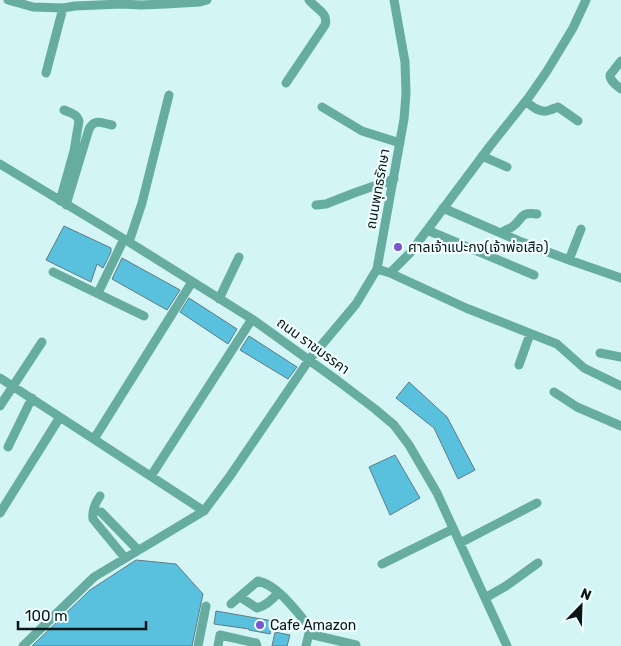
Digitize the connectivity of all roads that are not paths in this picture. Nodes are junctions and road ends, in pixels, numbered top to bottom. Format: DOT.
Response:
graph roads {
  1 [pos="8,0"];
  2 [pos="310,0"];
  3 [pos="394,0"];
  4 [pos="586,0"];
  5 [pos="202,1"];
  6 [pos="121,2"];
  7 [pos="63,8"];
  8 [pos="621,61"];
  9 [pos="46,74"];
  10 [pos="286,83"];
  11 [pos="621,89"];
  12 [pos="169,95"];
  13 [pos="526,101"];
  14 [pos="322,107"];
  15 [pos="64,110"];
  16 [pos="578,121"];
  17 [pos="112,125"];
  18 [pos="400,143"];
  19 [pos="482,156"];
  20 [pos="0,164"];
  21 [pos="507,167"];
  22 [pos="394,179"];
  23 [pos="63,203"];
  24 [pos="316,205"];
  25 [pos="443,208"];
  26 [pos="536,214"];
  27 [pos="581,229"];
  28 [pos="427,230"];
  29 [pos="502,233"];
  30 [pos="126,240"];
  31 [pos="238,257"];
  32 [pos="568,260"];
  33 [pos="377,269"];
  34 [pos="53,272"];
  35 [pos="390,273"];
  36 [pos="534,275"];
  37 [pos="621,278"];
  38 [pos="192,282"];
  39 [pos="98,293"];
  40 [pos="219,299"];
  41 [pos="144,316"];
  42 [pos="252,319"];
  43 [pos="530,334"];
  44 [pos="42,342"];
  45 [pos="600,353"];
  46 [pos="621,357"];
  47 [pos="309,360"];
  48 [pos="519,365"];
  49 [pos="0,378"];
  50 [pos="12,386"];
  51 [pos="621,386"];
  52 [pos="554,392"];
  53 [pos="32,398"];
  54 [pos="0,406"];
  55 [pos="60,417"];
  56 [pos="621,426"];
  57 [pos="94,439"];
  58 [pos="8,447"];
  59 [pos="151,476"];
  60 [pos="100,496"];
  61 [pos="537,503"];
  62 [pos="204,511"];
  63 [pos="0,512"];
  64 [pos="101,512"];
  65 [pos="453,529"];
  66 [pos="460,543"];
  67 [pos="138,550"];
  68 [pos="126,558"];
  69 [pos="538,563"];
  70 [pos="382,564"];
  71 [pos="278,593"];
  72 [pos="240,596"];
  73 [pos="485,598"];
  74 [pos="231,604"];
  75 [pos="206,606"];
  76 [pos="309,634"];
  77 [pos="356,645"];
  78 [pos="24,646"];
  79 [pos="198,646"];
  80 [pos="218,646"];
  81 [pos="256,646"];
  82 [pos="306,646"];
  83 [pos="507,646"];
  1 -- 7 [label="street"];
  2 -- 10 [label="street"];
  3 -- 18 [label="street, ถนนพุทธรักษา"];
  4 -- 13 [label="street"];
  5 -- 6 [label="street"];
  6 -- 7 [label="street"];
  7 -- 9 [label="street"];
  8 -- 11 [label="street"];
  12 -- 30 [label="street"];
  13 -- 16 [label="street"];
  13 -- 19 [label="street"];
  14 -- 18 [label="street"];
  15 -- 23 [label="street"];
  17 -- 23 [label="street"];
  18 -- 22 [label="street, ถนนพุทธรักษา"];
  19 -- 21 [label="street"];
  19 -- 25 [label="street"];
  20 -- 23 [label="street, ถนน ราชมรรคา"];
  22 -- 24 [label="street"];
  22 -- 33 [label="street, ถนนพุทธรักษา"];
  23 -- 30 [label="street, ถนน ราชมรรคา"];
  25 -- 28 [label="street"];
  25 -- 29 [label="street"];
  26 -- 29 [label="street"];
  27 -- 32 [label="street"];
  28 -- 35 [label="street"];
  28 -- 36 [label="street"];
  29 -- 32 [label="street"];
  30 -- 38 [label="street, ถนน ราชมรรคา"];
  30 -- 39 [label="street"];
  31 -- 40 [label="street"];
  32 -- 37 [label="street"];
  33 -- 35 [label="street"];
  33 -- 47 [label="street, ถนนพุทธรักษา"];
  34 -- 39 [label="street"];
  35 -- 43 [label="street"];
  38 -- 40 [label="street, ถนน ราชมรรคา"];
  38 -- 57 [label="street"];
  39 -- 41 [label="street"];
  40 -- 42 [label="street, ถนน ราชมรรคา"];
  42 -- 47 [label="street, ถนน ราชมรรคา"];
  42 -- 59 [label="street"];
  43 -- 48 [label="street"];
  43 -- 51 [label="street"];
  44 -- 50 [label="street"];
  45 -- 46 [label="street"];
  47 -- 62 [label="street, ถนนพุทธรักษา"];
  47 -- 65 [label="street, ถนน ราชมรรคา"];
  49 -- 50 [label="street"];
  50 -- 53 [label="street"];
  50 -- 54 [label="street"];
  52 -- 56 [label="street"];
  53 -- 55 [label="street"];
  53 -- 58 [label="street"];
  55 -- 57 [label="street"];
  55 -- 63 [label="street"];
  57 -- 59 [label="street"];
  59 -- 62 [label="street"];
  60 -- 68 [label="street"];
  61 -- 66 [label="street"];
  62 -- 67 [label="street"];
  64 -- 67 [label="street"];
  65 -- 66 [label="street, ถนน ราชมรรคา"];
  65 -- 70 [label="street"];
  66 -- 73 [label="street, ถนน ราชมรรคา"];
  67 -- 68 [label="street"];
  68 -- 78 [label="street"];
  69 -- 73 [label="street"];
  71 -- 72 [label="street"];
  71 -- 72 [label="street"];
  71 -- 76 [label="street"];
  72 -- 74 [label="street"];
  73 -- 83 [label="street, ถนน ราชมรรคา"];
  75 -- 79 [label="street"];
  76 -- 77 [label="street"];
  76 -- 82 [label="street"];
  80 -- 81 [label="street"];
}
